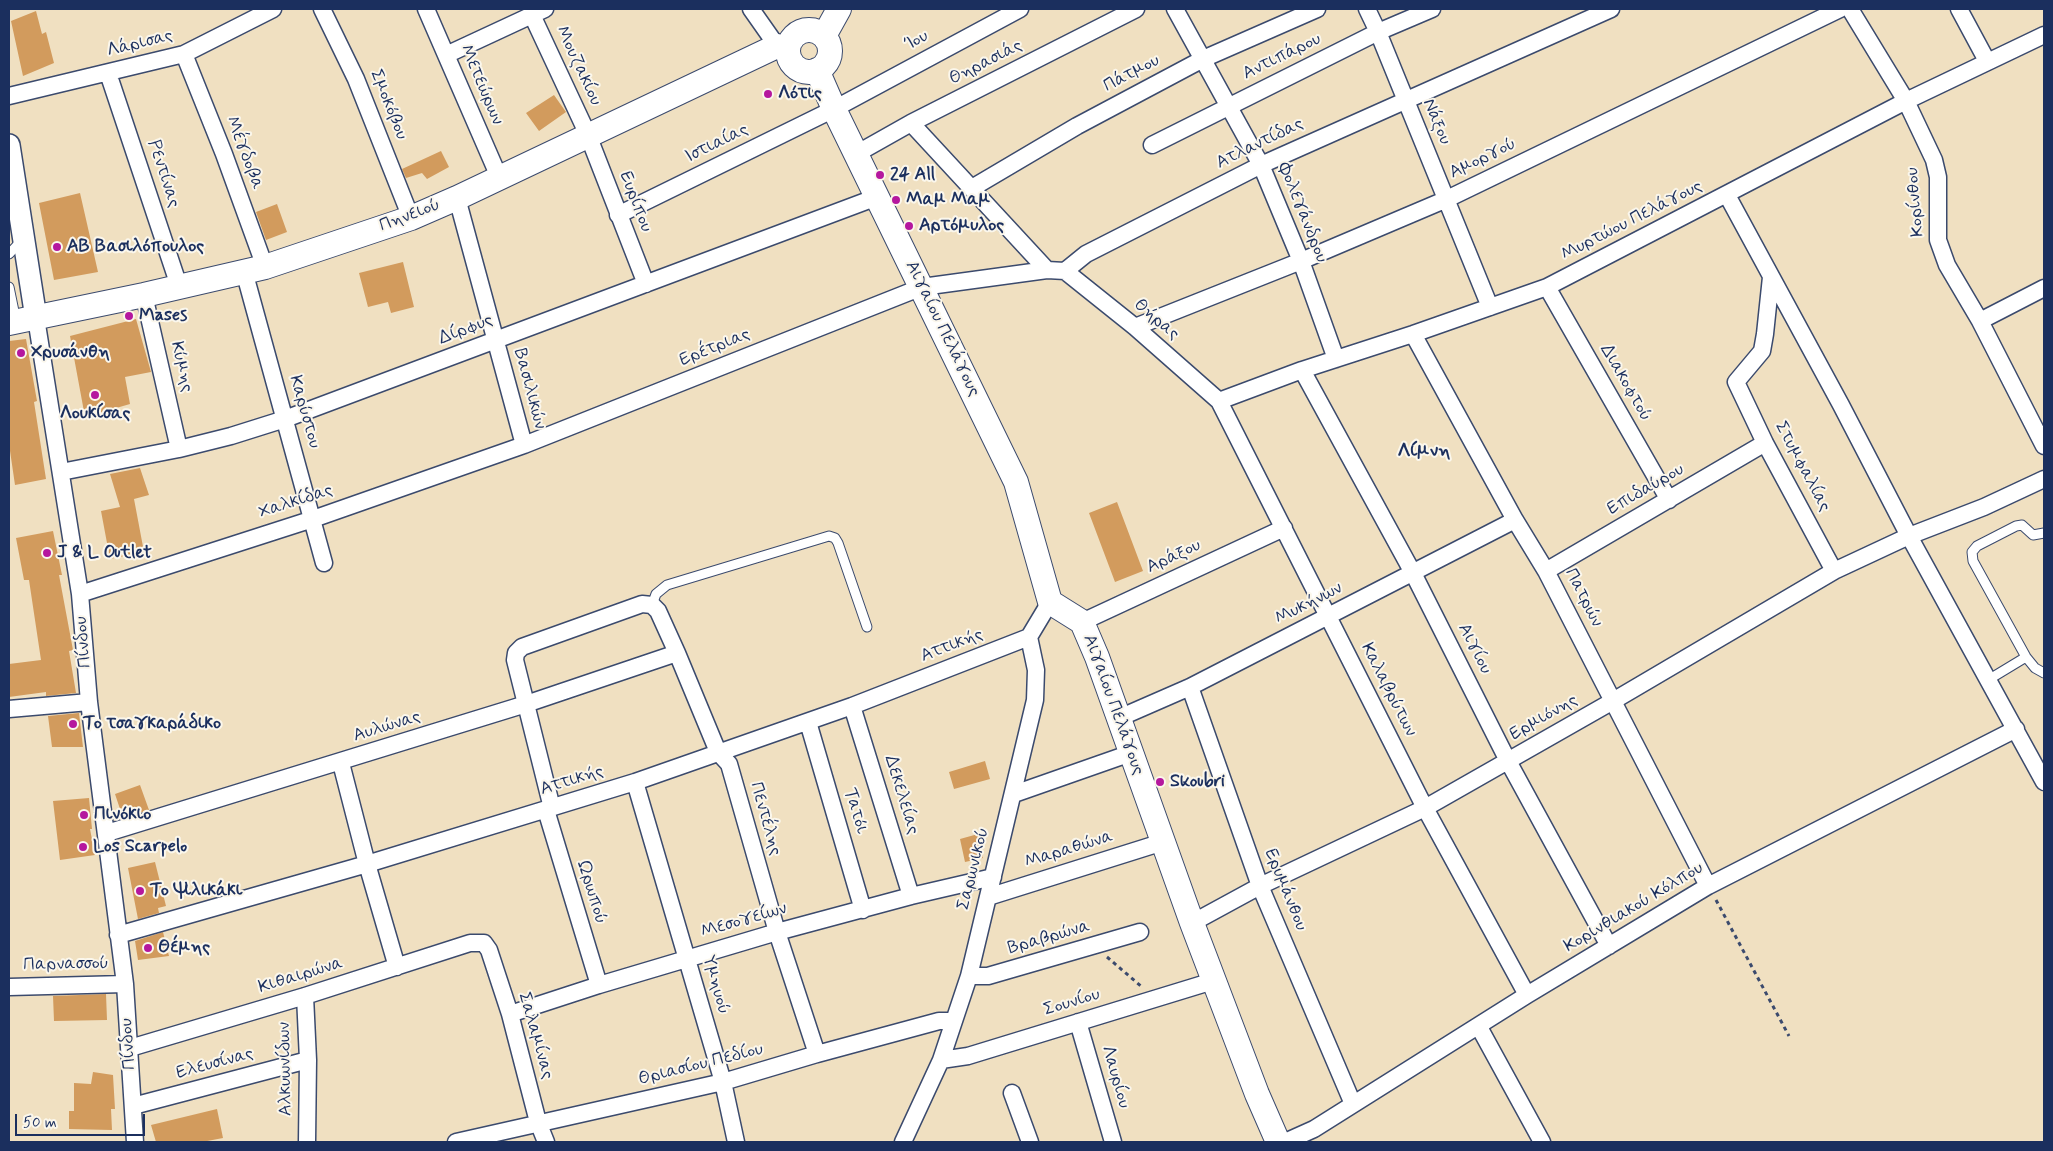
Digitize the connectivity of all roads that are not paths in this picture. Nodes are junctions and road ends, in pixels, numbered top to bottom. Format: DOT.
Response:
graph roads {
  1 [pos="274,9"];
  2 [pos="322,9"];
  3 [pos="426,9"];
  4 [pos="751,9"];
  5 [pos="838,9"];
  6 [pos="1020,9"];
  7 [pos="1136,9"];
  8 [pos="1174,9"];
  9 [pos="1317,9"];
  10 [pos="1367,9"];
  11 [pos="1432,9"];
  12 [pos="1611,9"];
  13 [pos="1840,9"];
  14 [pos="1850,9"];
  15 [pos="1959,9"];
  16 [pos="539,12"];
  17 [pos="1378,32"];
  18 [pos="2044,35"];
  19 [pos="824,36"];
  20 [pos="782,47"];
  21 [pos="184,54"];
  22 [pos="446,55"];
  23 [pos="1203,59"];
  24 [pos="1987,61"];
  25 [pos="817,70"];
  26 [pos="108,74"];
  27 [pos="9,96"];
  28 [pos="1404,99"];
  29 [pos="1906,101"];
  30 [pos="1228,106"];
  31 [pos="834,110"];
  32 [pos="911,123"];
  33 [pos="588,135"];
  34 [pos="9,145"];
  35 [pos="1152,145"];
  36 [pos="856,154"];
  37 [pos="1261,165"];
  38 [pos="499,177"];
  39 [pos="972,188"];
  40 [pos="1727,195"];
  41 [pos="877,197"];
  42 [pos="457,198"];
  43 [pos="1446,199"];
  44 [pos="618,215"];
  45 [pos="411,218"];
  46 [pos="23,238"];
  47 [pos="9,254"];
  48 [pos="1301,261"];
  49 [pos="254,269"];
  50 [pos="1047,270"];
  51 [pos="1065,271"];
  52 [pos="1771,277"];
  53 [pos="646,284"];
  54 [pos="179,286"];
  55 [pos="9,287"];
  56 [pos="922,287"];
  57 [pos="1547,287"];
  58 [pos="2044,288"];
  59 [pos="144,295"];
  60 [pos="1490,307"];
  61 [pos="20,321"];
  62 [pos="1980,321"];
  63 [pos="1135,327"];
  64 [pos="1413,334"];
  65 [pos="495,340"];
  66 [pos="1336,359"];
  67 [pos="1302,370"];
  68 [pos="1219,401"];
  69 [pos="285,419"];
  70 [pos="1765,443"];
  71 [pos="524,445"];
  72 [pos="2044,446"];
  73 [pos="179,449"];
  74 [pos="61,472"];
  75 [pos="2044,479"];
  76 [pos="1669,500"];
  77 [pos="313,518"];
  78 [pos="1514,520"];
  79 [pos="1284,528"];
  80 [pos="2044,533"];
  81 [pos="1910,536"];
  82 [pos="324,564"];
  83 [pos="1546,571"];
  84 [pos="1834,571"];
  85 [pos="1413,573"];
  86 [pos="80,594"];
  87 [pos="1050,602"];
  88 [pos="652,605"];
  89 [pos="1329,616"];
  90 [pos="1082,622"];
  91 [pos="867,627"];
  92 [pos="1029,637"];
  93 [pos="678,653"];
  94 [pos="2026,657"];
  95 [pos="2044,673"];
  96 [pos="1988,680"];
  97 [pos="1190,687"];
  98 [pos="1613,701"];
  99 [pos="89,702"];
  100 [pos="526,704"];
  101 [pos="852,706"];
  102 [pos="9,709"];
  103 [pos="1119,718"];
  104 [pos="808,722"];
  105 [pos="2016,729"];
  106 [pos="718,752"];
  107 [pos="1131,753"];
  108 [pos="1508,761"];
  109 [pos="341,763"];
  110 [pos="635,782"];
  111 [pos="2044,782"];
  112 [pos="1014,794"];
  113 [pos="1425,808"];
  114 [pos="549,809"];
  115 [pos="107,833"];
  116 [pos="1163,842"];
  117 [pos="367,864"];
  118 [pos="993,877"];
  119 [pos="1260,886"];
  120 [pos="1708,886"];
  121 [pos="911,896"];
  122 [pos="988,897"];
  123 [pos="863,910"];
  124 [pos="1192,923"];
  125 [pos="777,932"];
  126 [pos="1140,932"];
  127 [pos="118,935"];
  128 [pos="484,943"];
  129 [pos="1609,946"];
  130 [pos="686,958"];
  131 [pos="398,967"];
  132 [pos="969,976"];
  133 [pos="1213,981"];
  134 [pos="124,984"];
  135 [pos="599,985"];
  136 [pos="9,987"];
  137 [pos="1527,995"];
  138 [pos="305,996"];
  139 [pos="510,1014"];
  140 [pos="954,1021"];
  141 [pos="1078,1022"];
  142 [pos="1479,1026"];
  143 [pos="130,1048"];
  144 [pos="817,1054"];
  145 [pos="308,1060"];
  146 [pos="941,1060"];
  147 [pos="723,1082"];
  148 [pos="1012,1093"];
  149 [pos="1353,1104"];
  150 [pos="133,1106"];
  151 [pos="538,1122"];
  152 [pos="134,1142"];
  153 [pos="306,1142"];
  154 [pos="456,1142"];
  155 [pos="546,1142"];
  156 [pos="736,1142"];
  157 [pos="903,1142"];
  158 [pos="1030,1142"];
  159 [pos="1113,1142"];
  160 [pos="1278,1142"];
  161 [pos="1286,1142"];
  162 [pos="1542,1142"];
  1 -- 21 [label="street, Λάρισας"];
  2 -- 45 [label="street, Σμοκόβου"];
  3 -- 22 [label="street, Μετεώρων"];
  4 -- 20 [label="street"];
  5 -- 19 [label="main road"];
  6 -- 31 [label="street, Ίου"];
  7 -- 32 [label="street, Θηρασιάς"];
  8 -- 23 [label="street, Φολεγάνδρου"];
  9 -- 23 [label="street, Πάτμου"];
  10 -- 17 [label="street, Νάξου"];
  11 -- 17 [label="street, Αντιπάρου"];
  12 -- 28 [label="street, Ατλαντίδας"];
  13 -- 43 [label="street, Αμοργού"];
  14 -- 29 [label="street, Κορίνθου"];
  15 -- 24 [label="street"];
  16 -- 22 [label="street"];
  16 -- 33 [label="street, Μουζακίου"];
  17 -- 28 [label="street, Νάξου"];
  17 -- 30 [label="street, Αντιπάρου"];
  18 -- 24 [label="street, Μυρτώου Πελάγους"];
  19 -- 20 [label="main road, Πηνειού"];
  19 -- 25 [label="main road"];
  20 -- 25 [label="main road"];
  20 -- 33 [label="main road, Πηνειού"];
  21 -- 26 [label="street, Λάρισας"];
  21 -- 49 [label="street, Μέγδοβα"];
  22 -- 38 [label="street, Μετεώρων"];
  23 -- 30 [label="street, Φολεγάνδρου"];
  23 -- 39 [label="street, Πάτμου"];
  24 -- 29 [label="street, Μυρτώου Πελάγους"];
  25 -- 31 [label="main road, Αιγαίου Πελάγους"];
  26 -- 27 [label="street, Λάρισας"];
  26 -- 54 [label="street, Ρεντίνας"];
  28 -- 37 [label="street, Ατλαντίδας"];
  28 -- 43 [label="street, Νάξου"];
  29 -- 40 [label="street, Μυρτώου Πελάγους"];
  29 -- 62 [label="street, Κορίνθου"];
  30 -- 35 [label="street, Αντιπάρου"];
  30 -- 37 [label="street, Φολεγάνδρου"];
  31 -- 36 [label="main road, Αιγαίου Πελάγους"];
  31 -- 44 [label="street, Ιστιαίας"];
  32 -- 36 [label="street, Θηρασιάς"];
  32 -- 39 [label="street"];
  33 -- 38 [label="main road, Πηνειού"];
  33 -- 44 [label="street, Ευρίπου"];
  34 -- 46 [label="street, Πίνδου"];
  36 -- 41 [label="main road, Αιγαίου Πελάγους"];
  37 -- 48 [label="street, Φολεγάνδρου"];
  37 -- 51 [label="street, Ατλαντίδας"];
  38 -- 42 [label="main road, Πηνειού"];
  39 -- 50 [label="street"];
  40 -- 52 [label="street"];
  40 -- 57 [label="street, Μυρτώου Πελάγους"];
  41 -- 53 [label="street, Δίρφυς"];
  41 -- 56 [label="main road, Αιγαίου Πελάγους"];
  42 -- 45 [label="main road, Πηνειού"];
  42 -- 65 [label="street, Βασιλικών"];
  43 -- 48 [label="street, Αμοργού"];
  43 -- 60 [label="street, Νάξου"];
  44 -- 53 [label="street, Ευρίπου"];
  45 -- 49 [label="main road, Πηνειού"];
  46 -- 47 [label="lane"];
  46 -- 61 [label="street, Πίνδου"];
  48 -- 63 [label="street, Αμοργού"];
  48 -- 66 [label="street, Φολεγάνδρου"];
  49 -- 54 [label="main road, Πηνειού"];
  49 -- 69 [label="street, Καρύστου"];
  50 -- 51 [label="street"];
  50 -- 56 [label="street"];
  51 -- 63 [label="street, Θήρας"];
  52 -- 70 [label="street, Στυμφαλίας"];
  52 -- 81 [label="street"];
  53 -- 65 [label="street, Δίρφυς"];
  54 -- 59 [label="main road, Πηνειού"];
  55 -- 61 [label="lane"];
  56 -- 71 [label="street, Ερέτριας"];
  56 -- 87 [label="main road, Αιγαίου Πελάγους"];
  57 -- 60 [label="street, Μυρτώου Πελάγους"];
  57 -- 76 [label="street, Διακοφτού"];
  58 -- 62 [label="street"];
  59 -- 61 [label="main road, Πηνειού"];
  59 -- 73 [label="street, Κύμης"];
  60 -- 64 [label="street, Μυρτώου Πελάγους"];
  61 -- 74 [label="street, Πίνδου"];
  62 -- 72 [label="street, Κορίνθου"];
  63 -- 68 [label="street, Θήρας"];
  64 -- 66 [label="street, Μυρτώου Πελάγους"];
  64 -- 78 [label="street, Πατρών"];
  65 -- 69 [label="street, Δίρφυς"];
  65 -- 71 [label="street, Βασιλικών"];
  66 -- 67 [label="street, Μυρτώου Πελάγους"];
  67 -- 68 [label="street, Μυρτώου Πελάγους"];
  67 -- 85 [label="street, Αιγίου"];
  68 -- 79 [label="street, Καλαβρύτων"];
  69 -- 73 [label="street, Δίρφυς"];
  69 -- 77 [label="street, Καρύστου"];
  70 -- 76 [label="street, Επιδαύρου"];
  70 -- 84 [label="street, Στυμφαλίας"];
  71 -- 77 [label="street, Χαλκίδας"];
  73 -- 74 [label="street, Δίρφυς"];
  74 -- 86 [label="street, Πίνδου"];
  75 -- 81 [label="street, Ερμιόνης"];
  76 -- 83 [label="street, Επιδαύρου"];
  77 -- 82 [label="street, Καρύστου"];
  77 -- 86 [label="street, Χαλκίδας"];
  78 -- 83 [label="street, Πατρών"];
  78 -- 85 [label="street, Μυκήνων"];
  79 -- 89 [label="street, Καλαβρύτων"];
  79 -- 90 [label="street, Αράξου"];
  80 -- 94 [label="lane"];
  81 -- 84 [label="street, Ερμιόνης"];
  81 -- 96 [label="street"];
  83 -- 98 [label="street, Πατρών"];
  84 -- 98 [label="street, Ερμιόνης"];
  85 -- 89 [label="street, Μυκήνων"];
  85 -- 108 [label="street, Αιγίου"];
  86 -- 99 [label="street, Πίνδου"];
  87 -- 90 [label="main road, Αιγαίου Πελάγους"];
  87 -- 92 [label="street"];
  88 -- 91 [label="lane"];
  88 -- 93 [label="street, Πεντέλης"];
  88 -- 100 [label="street, Ωρωπού"];
  89 -- 97 [label="street, Μυκήνων"];
  89 -- 113 [label="street, Καλαβρύτων"];
  90 -- 103 [label="main road, Αιγαίου Πελάγους"];
  92 -- 101 [label="street, Αττικής"];
  92 -- 112 [label="street, Σαρωνικού"];
  93 -- 100 [label="street, Αυλώνας"];
  93 -- 106 [label="street, Πεντέλης"];
  94 -- 95 [label="lane"];
  94 -- 96 [label="lane"];
  96 -- 105 [label="street"];
  97 -- 103 [label="street, Μυκήνων"];
  97 -- 119 [label="street, Ερυμάνθου"];
  98 -- 108 [label="street, Ερμιόνης"];
  98 -- 120 [label="street, Πατρών"];
  99 -- 102 [label="street"];
  99 -- 115 [label="street, Πίνδου"];
  100 -- 109 [label="street, Αυλώνας"];
  100 -- 114 [label="street, Ωρωπού"];
  101 -- 104 [label="street, Αττικής"];
  101 -- 121 [label="street, Δεκελείας"];
  103 -- 107 [label="main road, Αιγαίου Πελάγους"];
  104 -- 106 [label="street, Αττικής"];
  104 -- 123 [label="street, Τατόι"];
  105 -- 111 [label="street"];
  105 -- 120 [label="street, Κορινθιακού Κόλπου"];
  106 -- 110 [label="street, Αττικής"];
  106 -- 125 [label="street, Πεντέλης"];
  107 -- 112 [label="street"];
  107 -- 116 [label="main road, Αιγαίου Πελάγους"];
  108 -- 113 [label="street, Ερμιόνης"];
  108 -- 129 [label="street, Αιγίου"];
  109 -- 115 [label="street, Αυλώνας"];
  109 -- 117 [label="street"];
  110 -- 114 [label="street, Αττικής"];
  110 -- 130 [label="street, Υμηυού"];
  112 -- 118 [label="street, Σαρωνικού"];
  113 -- 119 [label="street, Ερμιόνης"];
  113 -- 137 [label="street, Καλαβρύτων"];
  114 -- 117 [label="street, Αττικής"];
  114 -- 135 [label="street, Ωρωπού"];
  115 -- 127 [label="street, Πίνδου"];
  116 -- 122 [label="street, Μαραθώνα"];
  116 -- 124 [label="main road, Αιγαίου Πελάγους"];
  117 -- 127 [label="street, Αττικής"];
  117 -- 131 [label="street"];
  118 -- 121 [label="street, Μεσογείων"];
  118 -- 122 [label="street, Σαρωνικού"];
  119 -- 124 [label="street, Ερμιόνης"];
  119 -- 149 [label="street, Ερυμάνθου"];
  120 -- 129 [label="street, Κορινθιακού Κόλπου"];
  121 -- 123 [label="street, Μεσογείων"];
  122 -- 132 [label="street, Σαρωνικού"];
  123 -- 125 [label="street, Μεσογείων"];
  124 -- 133 [label="main road, Αιγαίου Πελάγους"];
  125 -- 130 [label="street, Μεσογείων"];
  125 -- 144 [label="street, Πεντέλης"];
  126 -- 132 [label="street, Βραβρώνα"];
  127 -- 134 [label="street, Πίνδου"];
  128 -- 131 [label="street, Κιθαιρώνα"];
  128 -- 139 [label="street, Σαλαμίνας"];
  129 -- 137 [label="street, Κορινθιακού Κόλπου"];
  130 -- 135 [label="street, Μεσογείων"];
  130 -- 147 [label="street, Υμηυού"];
  131 -- 138 [label="street, Κιθαιρώνα"];
  132 -- 140 [label="street, Σαρωνικού"];
  133 -- 141 [label="street, Σουνίου"];
  133 -- 160 [label="main road, Αιγαίου Πελάγους"];
  134 -- 136 [label="street, Παρνασσού"];
  134 -- 143 [label="street, Πίνδου"];
  135 -- 139 [label="street, Μεσογείων"];
  137 -- 142 [label="street, Κορινθιακού Κόλπου"];
  138 -- 143 [label="street, Κιθαιρώνα"];
  138 -- 145 [label="street, Αλκυωνίδων"];
  139 -- 151 [label="street, Σαλαμίνας"];
  140 -- 144 [label="street, Θριασίου Πεδίου"];
  140 -- 146 [label="street, Σαρωνικού"];
  141 -- 146 [label="street, Σουνίου"];
  141 -- 159 [label="street, Λαυρίου"];
  142 -- 149 [label="street, Κορινθιακού Κόλπου"];
  142 -- 162 [label="street"];
  143 -- 150 [label="street, Πίνδου"];
  144 -- 147 [label="street, Θριασίου Πεδίου"];
  145 -- 150 [label="street, Ελευσίνας"];
  145 -- 153 [label="street, Αλκυωνίδων"];
  146 -- 157 [label="street, Σαρωνικού"];
  147 -- 151 [label="street, Θριασίου Πεδίου"];
  147 -- 156 [label="street, Υμηυού"];
  148 -- 158 [label="street"];
  149 -- 161 [label="street, Κορινθιακού Κόλπου"];
  150 -- 152 [label="street, Πίνδου"];
  151 -- 154 [label="street, Θριασίου Πεδίου"];
  151 -- 155 [label="street, Σαλαμίνας"];
}
